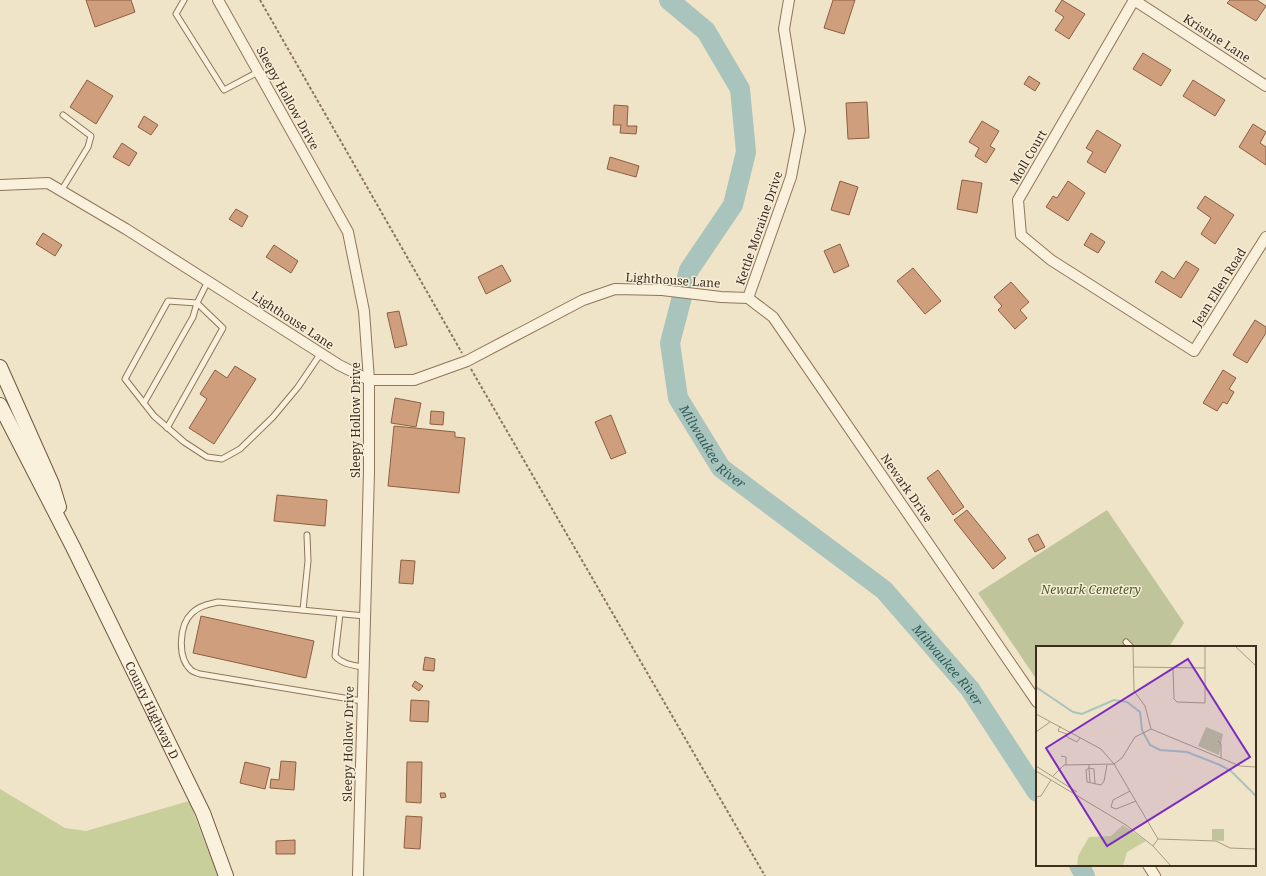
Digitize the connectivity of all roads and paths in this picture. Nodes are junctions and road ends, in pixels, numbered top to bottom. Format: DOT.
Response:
graph roads {
  1 [pos="184,0"];
  2 [pos="218,0"];
  3 [pos="260,0"];
  4 [pos="789,0"];
  5 [pos="1134,0"];
  6 [pos="258,72"];
  7 [pos="1266,86"];
  8 [pos="62,115"];
  9 [pos="0,185"];
  10 [pos="61,191"];
  11 [pos="1266,237"];
  12 [pos="208,281"];
  13 [pos="748,298"];
  14 [pos="197,303"];
  15 [pos="1194,351"];
  16 [pos="320,353"];
  17 [pos="467,361"];
  18 [pos="0,367"];
  19 [pos="369,380"];
  20 [pos="144,403"];
  21 [pos="0,405"];
  22 [pos="167,428"];
  23 [pos="307,535"];
  24 [pos="72,547"];
  25 [pos="303,610"];
  26 [pos="340,614"];
  27 [pos="364,616"];
  28 [pos="1126,642"];
  29 [pos="1129,646"];
  30 [pos="363,667"];
  31 [pos="362,701"];
  32 [pos="1036,701"];
  33 [pos="1149,866"];
  34 [pos="226,876"];
  35 [pos="358,876"];
  36 [pos="765,876"];
  37 [pos="1155,876"];
  1 -- 6 [label="lane"];
  2 -- 6 [label="street, Sleepy Hollow Drive"];
  3 -- 17 [label="path"];
  4 -- 13 [label="street, Kettle Moraine Drive"];
  5 -- 7 [label="street, Kristine Lane"];
  5 -- 15 [label="street, Moll Court"];
  6 -- 19 [label="street, Sleepy Hollow Drive"];
  8 -- 10 [label="lane"];
  9 -- 10 [label="street, Lighthouse Lane"];
  10 -- 12 [label="street, Lighthouse Lane"];
  11 -- 15 [label="street, Jean Ellen Road"];
  12 -- 14 [label="lane"];
  12 -- 16 [label="street, Lighthouse Lane"];
  13 -- 17 [label="street, Lighthouse Lane"];
  13 -- 32 [label="street, Newark Drive"];
  14 -- 20 [label="lane"];
  14 -- 20 [label="lane"];
  14 -- 22 [label="lane"];
  16 -- 19 [label="street, Lighthouse Lane"];
  16 -- 22 [label="lane"];
  17 -- 19 [label="street, Lighthouse Lane"];
  17 -- 36 [label="path"];
  18 -- 24 [label="main road, County Highway D"];
  19 -- 27 [label="street, Sleepy Hollow Drive"];
  20 -- 22 [label="lane"];
  21 -- 24 [label="main road, County Highway D"];
  23 -- 25 [label="lane"];
  24 -- 34 [label="main road, County Highway D"];
  25 -- 26 [label="lane"];
  25 -- 31 [label="lane"];
  26 -- 27 [label="lane"];
  26 -- 30 [label="lane"];
  27 -- 30 [label="street, Sleepy Hollow Drive"];
  28 -- 29 [label="lane"];
  30 -- 31 [label="street, Sleepy Hollow Drive"];
  31 -- 35 [label="street, Sleepy Hollow Drive"];
  33 -- 37 [label="street"];
}
